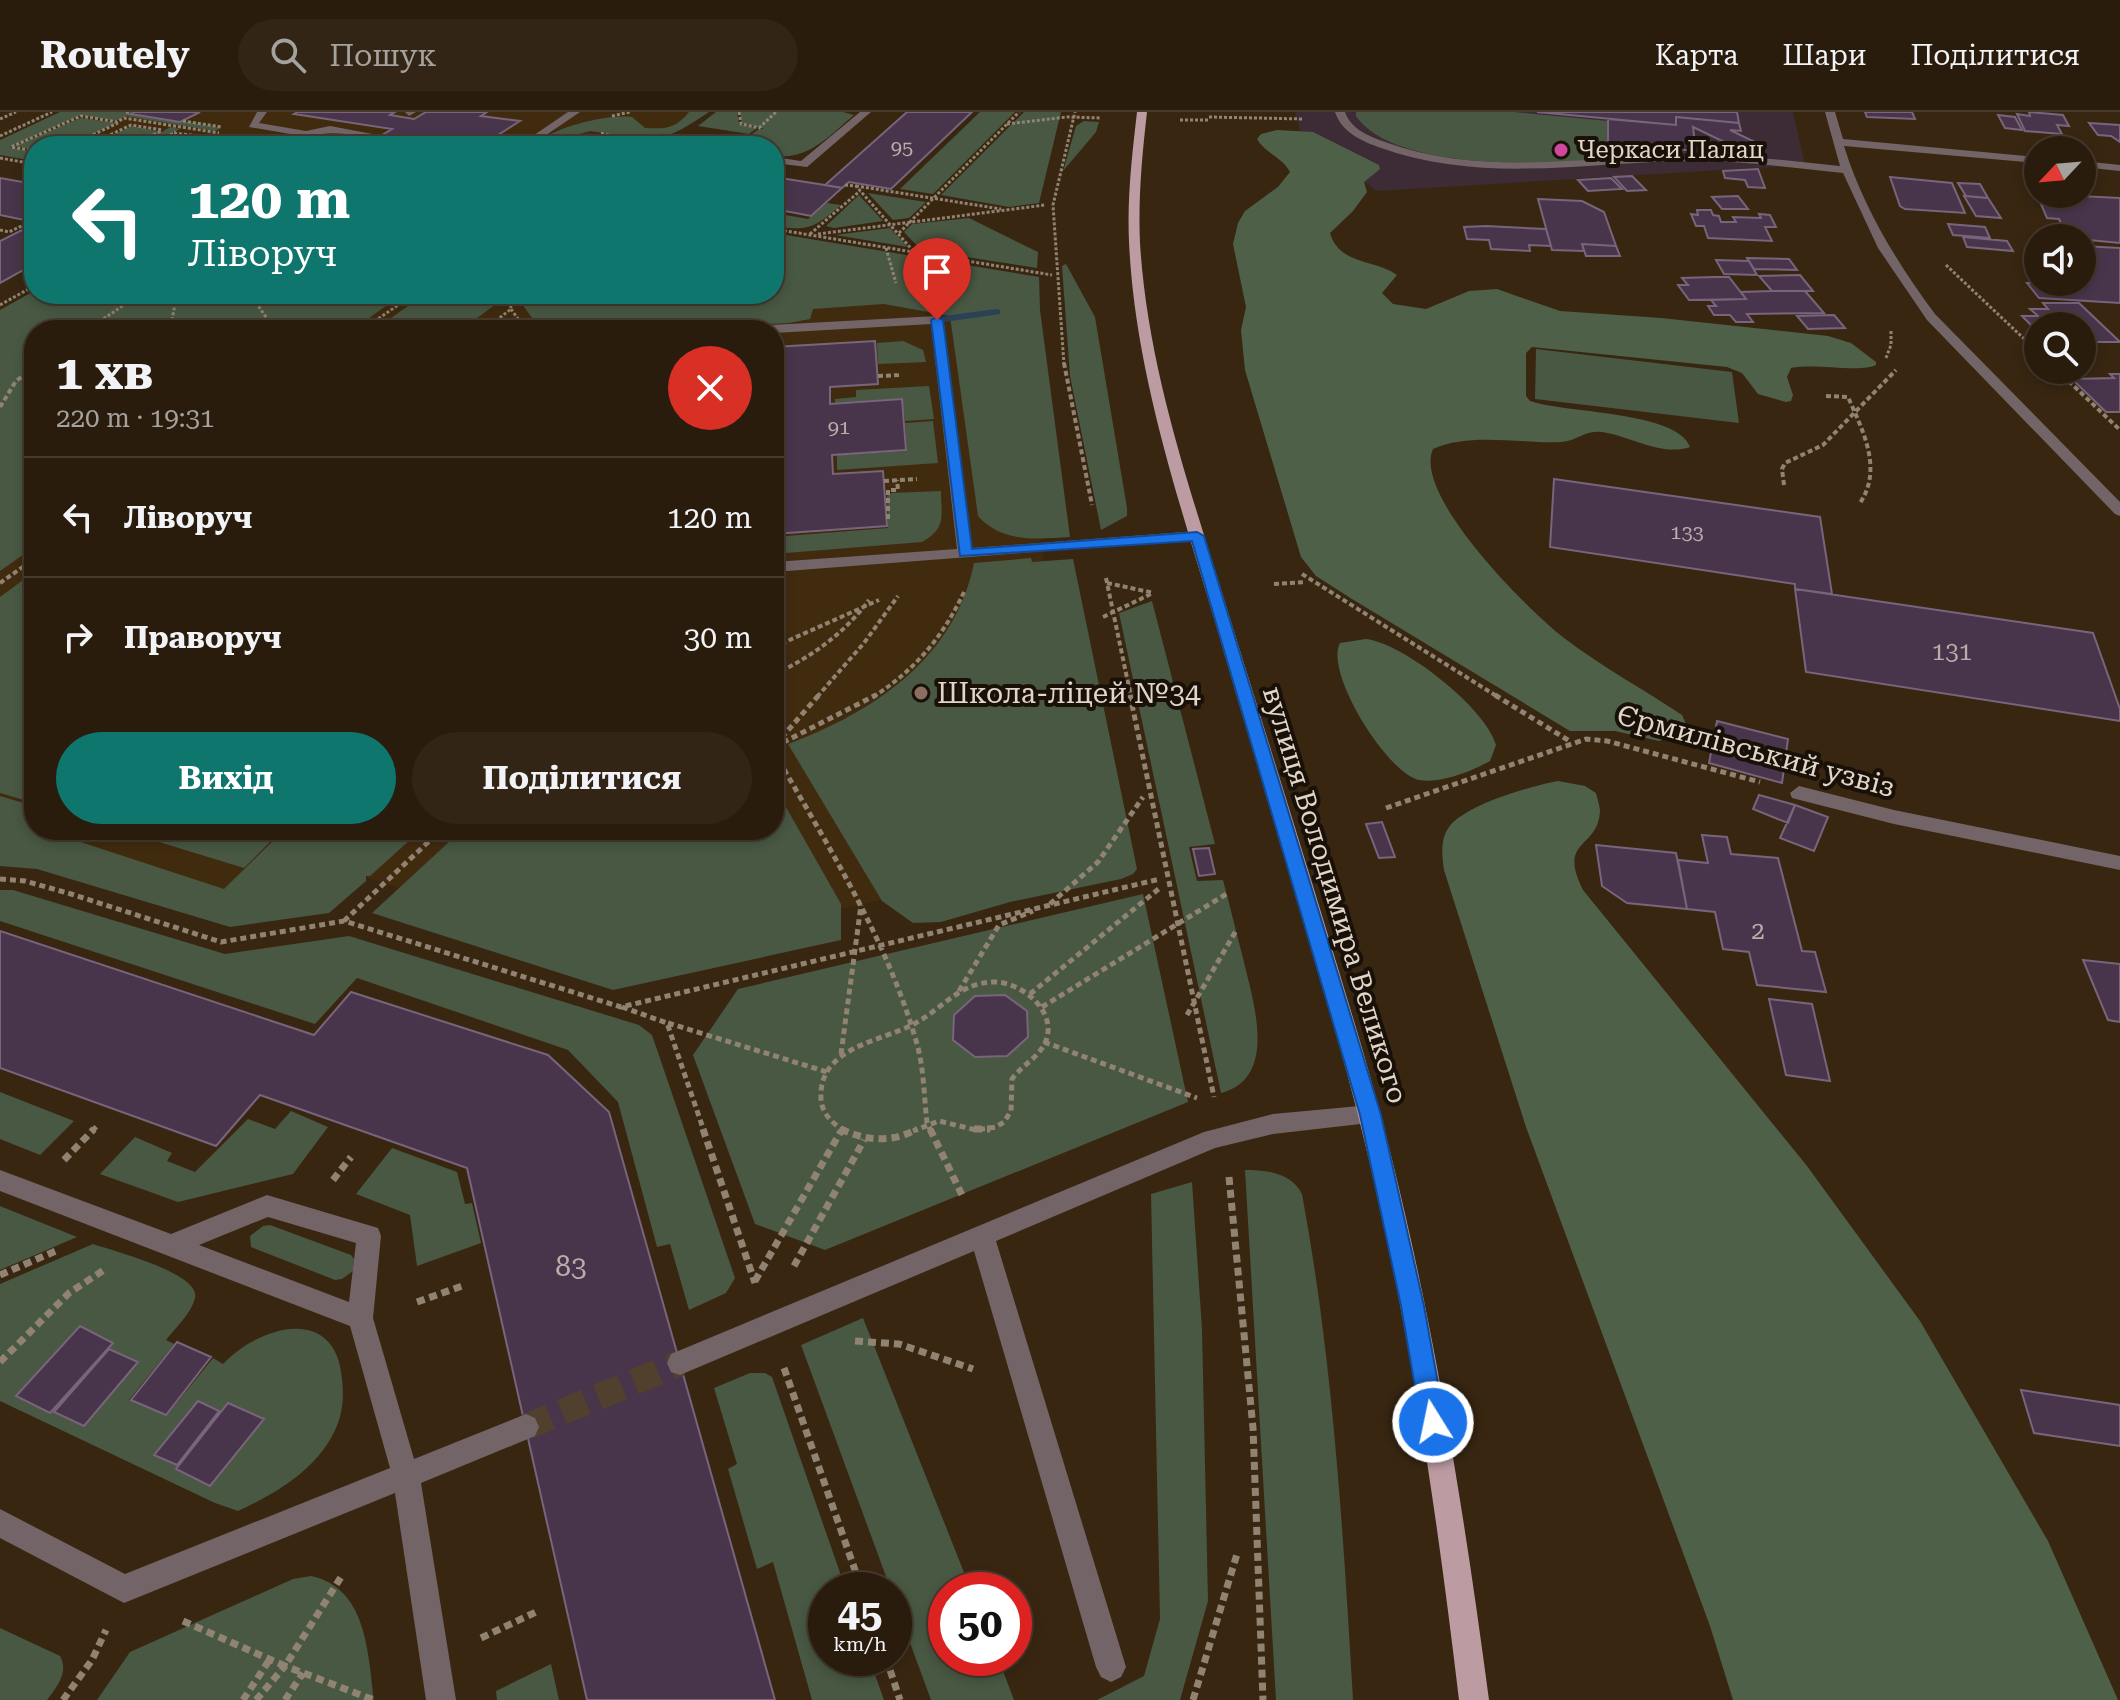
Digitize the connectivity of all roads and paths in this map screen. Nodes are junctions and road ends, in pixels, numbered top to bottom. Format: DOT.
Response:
graph roads {
  1 [pos="16,112"];
  2 [pos="52,112"];
  3 [pos="262,112"];
  4 [pos="575,112"];
  5 [pos="866,112"];
  6 [pos="1019,112"];
  7 [pos="1142,112"];
  8 [pos="1340,112"];
  9 [pos="1830,112"];
  10 [pos="776,113"];
  11 [pos="1075,114"];
  12 [pos="1101,118"];
  13 [pos="0,119"];
  14 [pos="1304,119"];
  15 [pos="1179,120"];
  16 [pos="183,121"];
  17 [pos="117,122"];
  18 [pos="1007,124"];
  19 [pos="173,126"];
  20 [pos="184,127"];
  21 [pos="223,128"];
  22 [pos="760,128"];
  23 [pos="163,130"];
  24 [pos="174,133"];
  25 [pos="306,134"];
  26 [pos="373,135"];
  27 [pos="0,136"];
  28 [pos="36,136"];
  29 [pos="91,136"];
  30 [pos="108,136"];
  31 [pos="151,136"];
  32 [pos="168,136"];
  33 [pos="198,136"];
  34 [pos="236,136"];
  35 [pos="303,136"];
  36 [pos="538,136"];
  37 [pos="24,141"];
  38 [pos="1840,142"];
  39 [pos="24,149"];
  40 [pos="0,158"];
  41 [pos="2024,159"];
  42 [pos="24,162"];
  43 [pos="784,162"];
  44 [pos="2096,165"];
  45 [pos="2120,168"];
  46 [pos="1847,170"];
  47 [pos="845,185"];
  48 [pos="856,186"];
  49 [pos="860,191"];
  50 [pos="934,198"];
  51 [pos="1045,205"];
  52 [pos="1009,210"];
  53 [pos="911,222"];
  54 [pos="24,225"];
  55 [pos="891,225"];
  56 [pos="0,230"];
  57 [pos="784,231"];
  58 [pos="899,233"];
  59 [pos="809,235"];
  60 [pos="916,253"];
  61 [pos="1942,262"];
  62 [pos="1052,275"];
  63 [pos="24,292"];
  64 [pos="125,304"];
  65 [pos="400,304"];
  66 [pos="510,304"];
  67 [pos="0,305"];
  68 [pos="511,309"];
  69 [pos="102,320"];
  70 [pos="376,320"];
  71 [pos="497,320"];
  72 [pos="519,320"];
  73 [pos="784,328"];
  74 [pos="2024,339"];
  75 [pos="1896,370"];
  76 [pos="24,375"];
  77 [pos="2072,384"];
  78 [pos="1826,396"];
  79 [pos="0,407"];
  80 [pos="1854,411"];
  81 [pos="2120,430"];
  82 [pos="1784,485"];
  83 [pos="1860,503"];
  84 [pos="2120,511"];
  85 [pos="1197,536"];
  86 [pos="1099,543"];
  87 [pos="965,553"];
  88 [pos="24,566"];
  89 [pos="784,566"];
  90 [pos="1302,574"];
  91 [pos="1097,581"];
  92 [pos="1305,582"];
  93 [pos="0,583"];
  94 [pos="1107,583"];
  95 [pos="1274,584"];
  96 [pos="965,587"];
  97 [pos="872,596"];
  98 [pos="865,606"];
  99 [pos="1112,613"];
  100 [pos="1103,617"];
  101 [pos="784,642"];
  102 [pos="784,670"];
  103 [pos="784,736"];
  104 [pos="1571,742"];
  105 [pos="784,743"];
  106 [pos="784,766"];
  107 [pos="1799,793"];
  108 [pos="1143,797"];
  109 [pos="1386,808"];
  110 [pos="430,840"];
  111 [pos="2120,863"];
  112 [pos="0,879"];
  113 [pos="1160,879"];
  114 [pos="1161,887"];
  115 [pos="1228,893"];
  116 [pos="861,905"];
  117 [pos="1049,905"];
  118 [pos="344,921"];
  119 [pos="1177,925"];
  120 [pos="1237,929"];
  121 [pos="880,944"];
  122 [pos="855,950"];
  123 [pos="959,991"];
  124 [pos="1030,994"];
  125 [pos="1194,1001"];
  126 [pos="1042,1007"];
  127 [pos="1187,1015"];
  128 [pos="667,1023"];
  129 [pos="911,1025"];
  130 [pos="1044,1042"];
  131 [pos="841,1055"];
  132 [pos="827,1072"];
  133 [pos="1205,1101"];
  134 [pos="1370,1115"];
  135 [pos="927,1123"];
  136 [pos="99,1124"];
  137 [pos="841,1131"];
  138 [pos="1222,1136"];
  139 [pos="864,1140"];
  140 [pos="351,1157"];
  141 [pos="57,1166"];
  142 [pos="0,1180"];
  143 [pos="332,1181"];
  144 [pos="982,1236"];
  145 [pos="161,1242"];
  146 [pos="787,1278"];
  147 [pos="755,1281"];
  148 [pos="465,1285"];
  149 [pos="417,1302"];
  150 [pos="360,1318"];
  151 [pos="846,1342"];
  152 [pos="0,1362"];
  153 [pos="680,1363"];
  154 [pos="1027,1388"];
  155 [pos="526,1427"];
  156 [pos="406,1477"];
  157 [pos="0,1523"];
  158 [pos="1237,1554"];
  159 [pos="341,1577"];
  160 [pos="124,1589"];
  161 [pos="536,1612"];
  162 [pos="183,1621"];
  163 [pos="480,1639"];
  164 [pos="270,1659"];
  165 [pos="285,1666"];
  166 [pos="1111,1667"];
  167 [pos="303,1673"];
  168 [pos="892,1676"];
  169 [pos="63,1700"];
  170 [pos="243,1700"];
  171 [pos="256,1700"];
  172 [pos="285,1700"];
  173 [pos="374,1700"];
  174 [pos="441,1700"];
  175 [pos="900,1700"];
  176 [pos="1193,1700"];
  177 [pos="1263,1700"];
  178 [pos="1474,1700"];
  1 -- 13 [label="path"];
  2 -- 27 [label="path"];
  3 -- 25 [label="street"];
  4 -- 36 [label="street"];
  5 -- 43 [label="street"];
  6 -- 18 [label="path"];
  7 -- 85 [label="main road, вулиця Володимира Великого"];
  8 -- 46 [label="street"];
  9 -- 38 [label="street"];
  10 -- 22 [label="path"];
  11 -- 12 [label="path"];
  11 -- 18 [label="path"];
  11 -- 86 [label="path"];
  14 -- 15 [label="path"];
  16 -- 21 [label="path"];
  17 -- 19 [label="path"];
  17 -- 28 [label="path"];
  17 -- 29 [label="path"];
  18 -- 50 [label="path"];
  19 -- 20 [label="path"];
  19 -- 23 [label="path"];
  20 -- 24 [label="path"];
  20 -- 34 [label="path"];
  23 -- 30 [label="path"];
  23 -- 31 [label="path"];
  24 -- 32 [label="path"];
  24 -- 33 [label="path"];
  25 -- 26 [label="street"];
  25 -- 35 [label="street"];
  37 -- 39 [label="path"];
  38 -- 41 [label="street"];
  38 -- 46 [label="street"];
  40 -- 42 [label="path"];
  44 -- 45 [label="street"];
  46 -- 84 [label="street"];
  47 -- 48 [label="path"];
  48 -- 49 [label="path"];
  48 -- 50 [label="path"];
  49 -- 55 [label="path"];
  49 -- 59 [label="path"];
  50 -- 52 [label="path"];
  50 -- 53 [label="path"];
  51 -- 52 [label="path"];
  52 -- 53 [label="path"];
  53 -- 55 [label="path"];
  53 -- 58 [label="path"];
  54 -- 56 [label="path"];
  55 -- 58 [label="path"];
  55 -- 59 [label="path"];
  57 -- 59 [label="path"];
  58 -- 60 [label="path"];
  59 -- 60 [label="path"];
  60 -- 62 [label="path"];
  61 -- 74 [label="path"];
  63 -- 67 [label="path"];
  64 -- 69 [label="path"];
  65 -- 70 [label="path"];
  66 -- 68 [label="path"];
  68 -- 71 [label="path"];
  68 -- 72 [label="path"];
  73 -- 87 [label="street"];
  75 -- 80 [label="path"];
  76 -- 79 [label="path"];
  77 -- 81 [label="path"];
  78 -- 80 [label="path"];
  80 -- 82 [label="path"];
  80 -- 83 [label="path"];
  85 -- 86 [label="street"];
  85 -- 134 [label="main road, вулиця Володимира Великого"];
  86 -- 87 [label="street"];
  86 -- 94 [label="path"];
  87 -- 89 [label="street"];
  88 -- 93 [label="path"];
  90 -- 104 [label="path"];
  91 -- 94 [label="path"];
  92 -- 95 [label="path"];
  94 -- 99 [label="path"];
  94 -- 99 [label="path"];
  96 -- 105 [label="path"];
  97 -- 98 [label="path"];
  98 -- 101 [label="path"];
  98 -- 102 [label="path"];
  98 -- 103 [label="path"];
  99 -- 100 [label="path"];
  99 -- 119 [label="path"];
  104 -- 107 [label="path, Єрмилівський узвіз"];
  104 -- 109 [label="path, Єрмилівський узвіз"];
  106 -- 116 [label="path"];
  107 -- 111 [label="street, Єрмилівський узвіз"];
  108 -- 117 [label="path"];
  110 -- 118 [label="path"];
  112 -- 118 [label="path"];
  113 -- 117 [label="path"];
  114 -- 124 [label="path"];
  115 -- 119 [label="path"];
  116 -- 121 [label="path"];
  116 -- 122 [label="path"];
  117 -- 121 [label="path"];
  117 -- 123 [label="path"];
  118 -- 122 [label="path"];
  119 -- 125 [label="path"];
  119 -- 126 [label="path"];
  120 -- 125 [label="path"];
  121 -- 122 [label="path"];
  121 -- 129 [label="path"];
  122 -- 131 [label="path"];
  123 -- 124 [label="path"];
  123 -- 129 [label="path"];
  124 -- 126 [label="path"];
  125 -- 127 [label="path"];
  125 -- 138 [label="path"];
  126 -- 130 [label="path"];
  128 -- 132 [label="path"];
  129 -- 131 [label="path"];
  129 -- 135 [label="path"];
  130 -- 133 [label="path"];
  130 -- 135 [label="path"];
  131 -- 132 [label="path"];
  132 -- 137 [label="path"];
  134 -- 138 [label="street"];
  134 -- 178 [label="main road, вулиця Володимира Великого"];
  135 -- 139 [label="path"];
  135 -- 144 [label="path"];
  136 -- 141 [label="path"];
  137 -- 139 [label="path"];
  137 -- 147 [label="path"];
  138 -- 144 [label="street"];
  138 -- 177 [label="path"];
  139 -- 146 [label="path"];
  140 -- 143 [label="path"];
  142 -- 145 [label="street"];
  144 -- 153 [label="street"];
  144 -- 154 [label="street"];
  145 -- 150 [label="street"];
  145 -- 150 [label="street"];
  145 -- 152 [label="path"];
  148 -- 149 [label="path"];
  150 -- 156 [label="street"];
  151 -- 154 [label="path"];
  154 -- 166 [label="street"];
  155 -- 156 [label="street"];
  156 -- 160 [label="street"];
  156 -- 174 [label="street"];
  157 -- 160 [label="street"];
  158 -- 176 [label="path"];
  159 -- 165 [label="path"];
  160 -- 169 [label="path"];
  161 -- 163 [label="path"];
  162 -- 164 [label="path"];
  164 -- 165 [label="path"];
  164 -- 170 [label="path"];
  165 -- 167 [label="path"];
  165 -- 171 [label="path"];
  167 -- 172 [label="path"];
  167 -- 173 [label="path"];
  168 -- 175 [label="path"];
}
